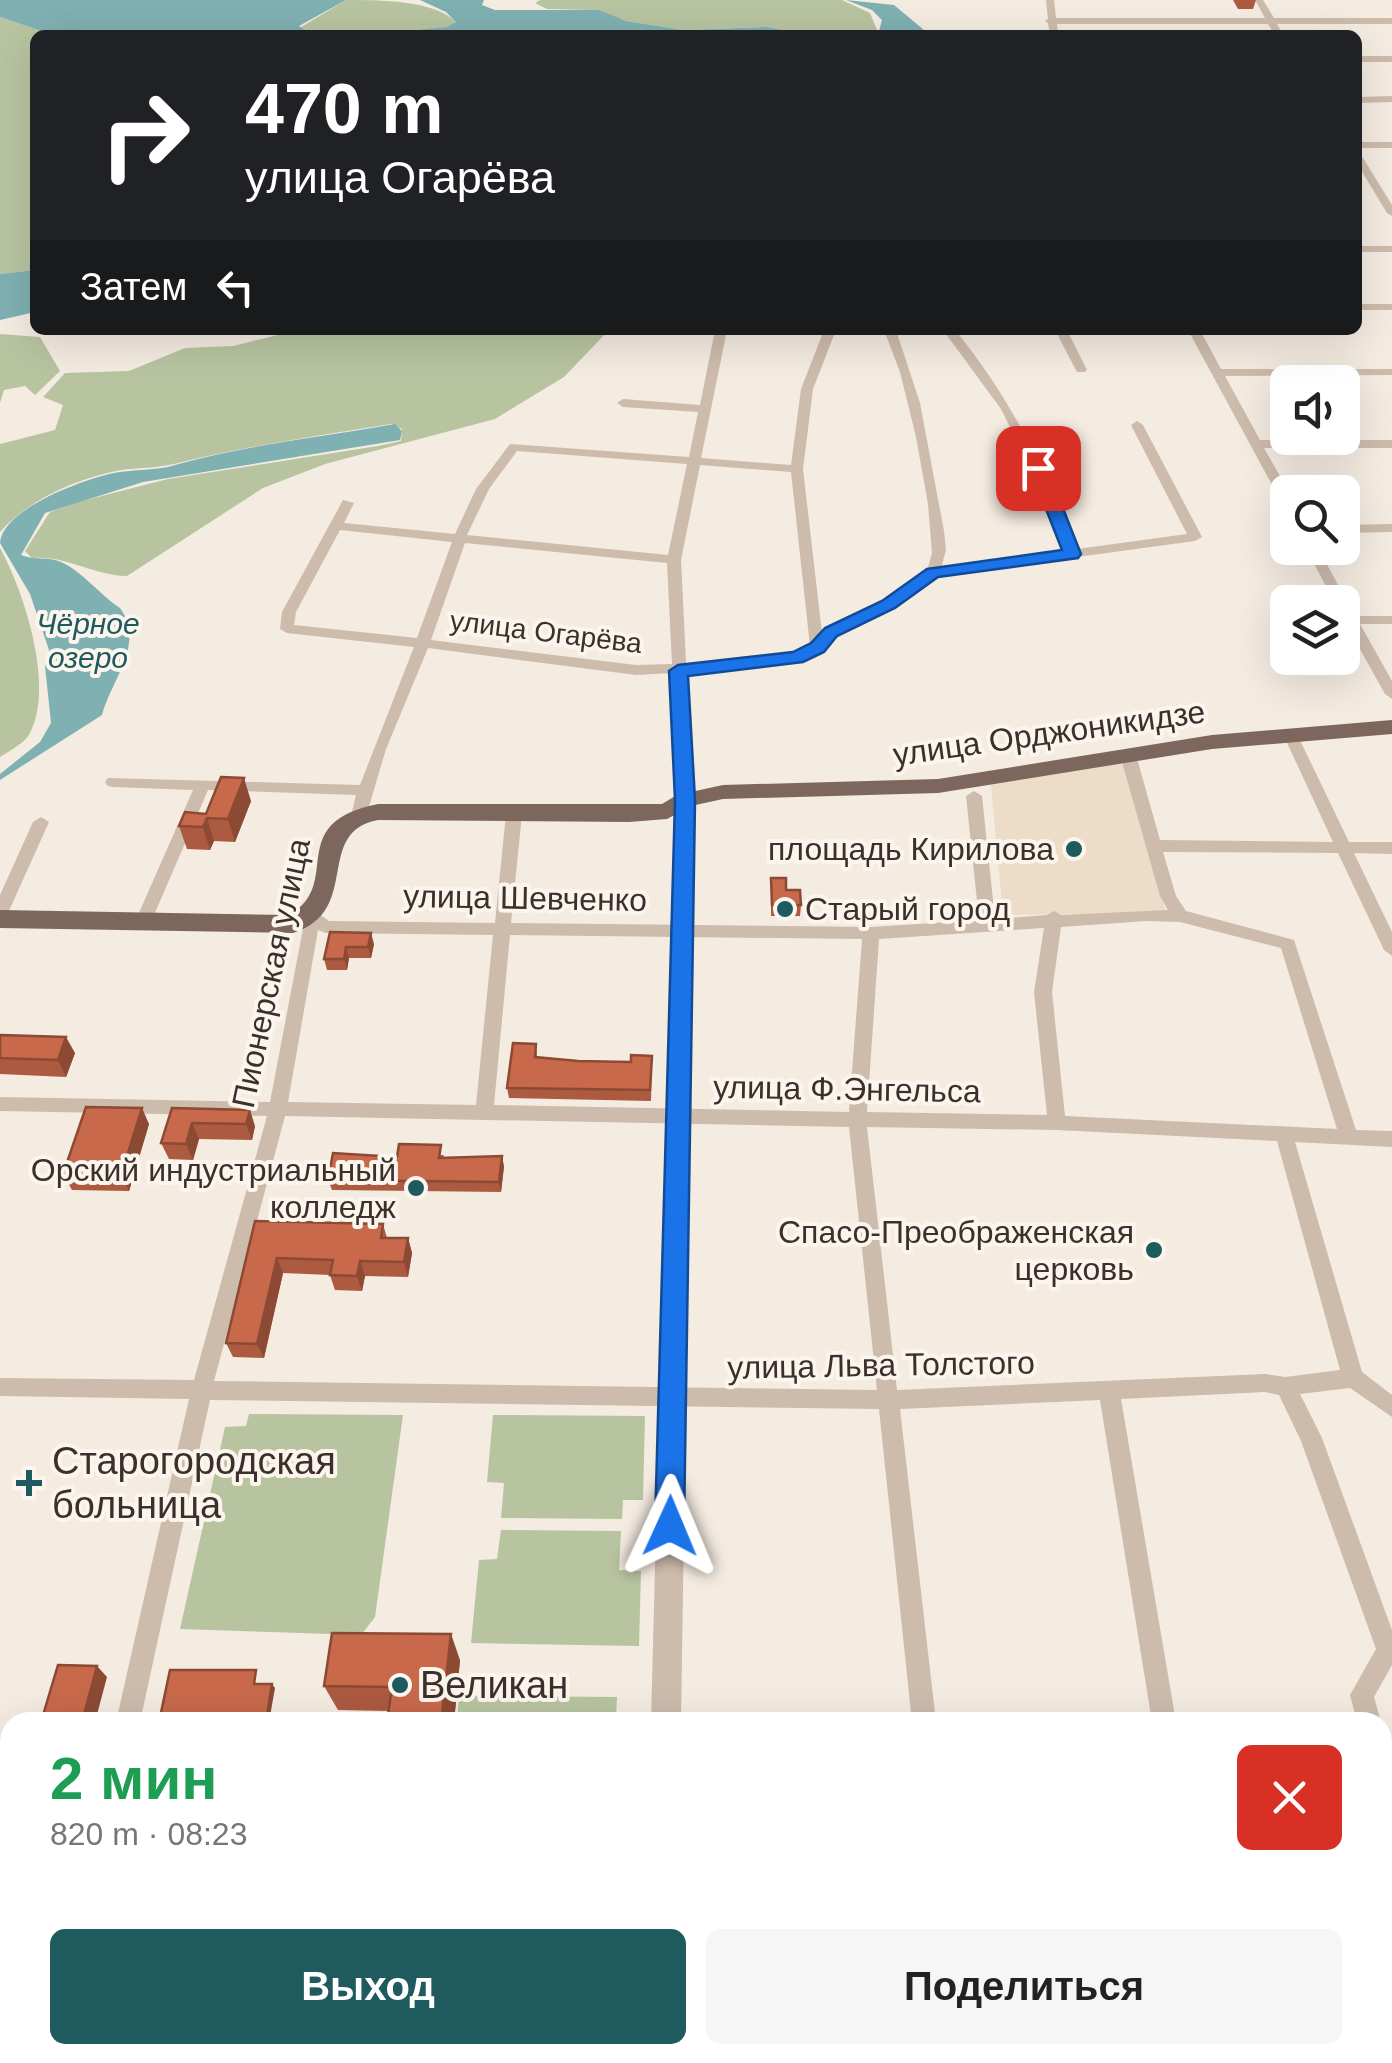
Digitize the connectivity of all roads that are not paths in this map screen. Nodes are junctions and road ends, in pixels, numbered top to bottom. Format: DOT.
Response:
graph roads {
  1 [pos="1050,0"];
  2 [pos="1258,0"];
  3 [pos="1270,20"];
  4 [pos="1392,20"];
  5 [pos="1050,21"];
  6 [pos="1053,30"];
  7 [pos="1277,30"];
  8 [pos="1362,58"];
  9 [pos="1392,58"];
  10 [pos="1362,100"];
  11 [pos="1392,100"];
  12 [pos="1362,145"];
  13 [pos="1392,145"];
  14 [pos="1362,165"];
  15 [pos="1381,196"];
  16 [pos="1392,213"];
  17 [pos="1362,248"];
  18 [pos="1392,248"];
  19 [pos="1362,307"];
  20 [pos="1392,307"];
  21 [pos="719,335"];
  22 [pos="828,335"];
  23 [pos="893,335"];
  24 [pos="953,335"];
  25 [pos="1064,335"];
  26 [pos="1197,335"];
  27 [pos="1081,370"];
  28 [pos="1392,372"];
  29 [pos="1218,373"];
  30 [pos="623,402"];
  31 [pos="704,409"];
  32 [pos="1137,425"];
  33 [pos="1256,444"];
  34 [pos="1392,444"];
  35 [pos="696,460"];
  36 [pos="797,469"];
  37 [pos="1273,475"];
  38 [pos="348,502"];
  39 [pos="335,526"];
  40 [pos="1392,528"];
  41 [pos="1360,529"];
  42 [pos="462,539"];
  43 [pos="1072,554"];
  44 [pos="674,560"];
  45 [pos="933,573"];
  46 [pos="1360,620"];
  47 [pos="1392,620"];
  48 [pos="1360,636"];
  49 [pos="423,642"];
  50 [pos="817,648"];
  51 [pos="678,671"];
  52 [pos="1392,694"];
  53 [pos="1392,728"];
  54 [pos="1290,734"];
  55 [pos="1128,755"];
  56 [pos="112,782"];
  57 [pos="202,787"];
  58 [pos="365,790"];
  59 [pos="974,796"];
  60 [pos="685,800"];
  61 [pos="514,814"];
  62 [pos="359,816"];
  63 [pos="42,822"];
  64 [pos="1154,846"];
  65 [pos="1342,848"];
  66 [pos="1392,848"];
  67 [pos="0,916"];
  68 [pos="1180,916"];
  69 [pos="312,917"];
  70 [pos="1054,917"];
  71 [pos="144,922"];
  72 [pos="987,922"];
  73 [pos="506,928"];
  74 [pos="872,932"];
  75 [pos="684,933"];
  76 [pos="1392,950"];
  77 [pos="0,1104"];
  78 [pos="278,1108"];
  79 [pos="484,1111"];
  80 [pos="678,1115"];
  81 [pos="857,1120"];
  82 [pos="1057,1123"];
  83 [pos="1284,1134"];
  84 [pos="1349,1137"];
  85 [pos="1392,1138"];
  86 [pos="1353,1378"];
  87 [pos="1284,1386"];
  88 [pos="0,1387"];
  89 [pos="1109,1389"];
  90 [pos="201,1391"];
  91 [pos="672,1397"];
  92 [pos="887,1400"];
  93 [pos="1392,1407"];
  94 [pos="130,1712"];
  95 [pos="666,1712"];
  96 [pos="923,1712"];
  97 [pos="1162,1712"];
  98 [pos="1366,1712"];
  1 -- 5 [label="street"];
  2 -- 3 [label="street"];
  3 -- 4 [label="street"];
  3 -- 5 [label="street"];
  3 -- 7 [label="street"];
  5 -- 6 [label="street"];
  8 -- 9 [label="street"];
  10 -- 11 [label="street"];
  12 -- 13 [label="street"];
  14 -- 15 [label="street"];
  15 -- 16 [label="street"];
  17 -- 18 [label="street"];
  19 -- 20 [label="street"];
  21 -- 31 [label="street"];
  22 -- 36 [label="street"];
  23 -- 45 [label="street"];
  24 -- 43 [label="street"];
  25 -- 27 [label="street"];
  26 -- 29 [label="street"];
  28 -- 29 [label="street"];
  29 -- 33 [label="street"];
  30 -- 31 [label="street"];
  31 -- 35 [label="street"];
  32 -- 43 [label="street, улица Огарёва"];
  33 -- 34 [label="street"];
  33 -- 37 [label="street"];
  35 -- 36 [label="street"];
  35 -- 42 [label="street, Пионерская улица"];
  35 -- 44 [label="street"];
  36 -- 50 [label="street"];
  38 -- 39 [label="street"];
  39 -- 42 [label="street"];
  39 -- 49 [label="street, улица Огарёва"];
  40 -- 41 [label="street"];
  42 -- 44 [label="street"];
  42 -- 49 [label="street, Пионерская улица"];
  43 -- 45 [label="street, улица Огарёва"];
  44 -- 51 [label="street"];
  45 -- 50 [label="street, улица Огарёва"];
  46 -- 47 [label="street"];
  48 -- 52 [label="street"];
  49 -- 51 [label="street, улица Огарёва"];
  49 -- 58 [label="street, Пионерская улица"];
  50 -- 51 [label="street, улица Огарёва"];
  51 -- 60 [label="street"];
  53 -- 54 [label="main road, улица Орджоникидзе"];
  54 -- 55 [label="main road, улица Орджоникидзе"];
  54 -- 65 [label="street"];
  55 -- 60 [label="main road, улица Орджоникидзе"];
  55 -- 64 [label="street"];
  56 -- 57 [label="street"];
  57 -- 58 [label="street"];
  57 -- 71 [label="street"];
  58 -- 62 [label="street, Пионерская улица"];
  59 -- 72 [label="street"];
  60 -- 61 [label="main road, улица Орджоникидзе"];
  60 -- 75 [label="street"];
  61 -- 62 [label="main road, улица Орджоникидзе"];
  61 -- 73 [label="street"];
  62 -- 69 [label="main road, Пионерская улица"];
  63 -- 67 [label="street"];
  64 -- 65 [label="street"];
  64 -- 68 [label="street"];
  65 -- 66 [label="street"];
  65 -- 76 [label="street"];
  67 -- 71 [label="main road, улица Шевченко"];
  68 -- 70 [label="street, улица Шевченко"];
  68 -- 84 [label="street, улица Шевченко"];
  69 -- 71 [label="main road, улица Шевченко"];
  69 -- 73 [label="street, улица Шевченко"];
  69 -- 78 [label="street, Пионерская улица"];
  70 -- 72 [label="street, улица Шевченко"];
  70 -- 82 [label="street"];
  72 -- 74 [label="street, улица Шевченко"];
  73 -- 75 [label="street, улица Шевченко"];
  73 -- 79 [label="street"];
  74 -- 75 [label="street, улица Шевченко"];
  74 -- 81 [label="street"];
  75 -- 80 [label="street"];
  77 -- 78 [label="street, улица Ф.Энгельса"];
  78 -- 79 [label="street, улица Ф.Энгельса"];
  78 -- 90 [label="street, Пионерская улица"];
  79 -- 80 [label="street, улица Ф.Энгельса"];
  80 -- 81 [label="street, улица Ф.Энгельса"];
  80 -- 91 [label="street"];
  81 -- 82 [label="street, улица Ф.Энгельса"];
  81 -- 92 [label="street"];
  82 -- 83 [label="street, улица Ф.Энгельса"];
  83 -- 84 [label="street, улица Ф.Энгельса"];
  83 -- 86 [label="street"];
  84 -- 85 [label="street, улица Ф.Энгельса"];
  86 -- 87 [label="street, улица Льва Толстого"];
  86 -- 93 [label="street"];
  87 -- 89 [label="street, улица Льва Толстого"];
  87 -- 98 [label="street"];
  88 -- 90 [label="street, улица Льва Толстого"];
  89 -- 92 [label="street, улица Льва Толстого"];
  89 -- 97 [label="street"];
  90 -- 91 [label="street, улица Льва Толстого"];
  90 -- 94 [label="street, Пионерская улица"];
  91 -- 92 [label="street, улица Льва Толстого"];
  91 -- 95 [label="street"];
  92 -- 96 [label="street"];
}
